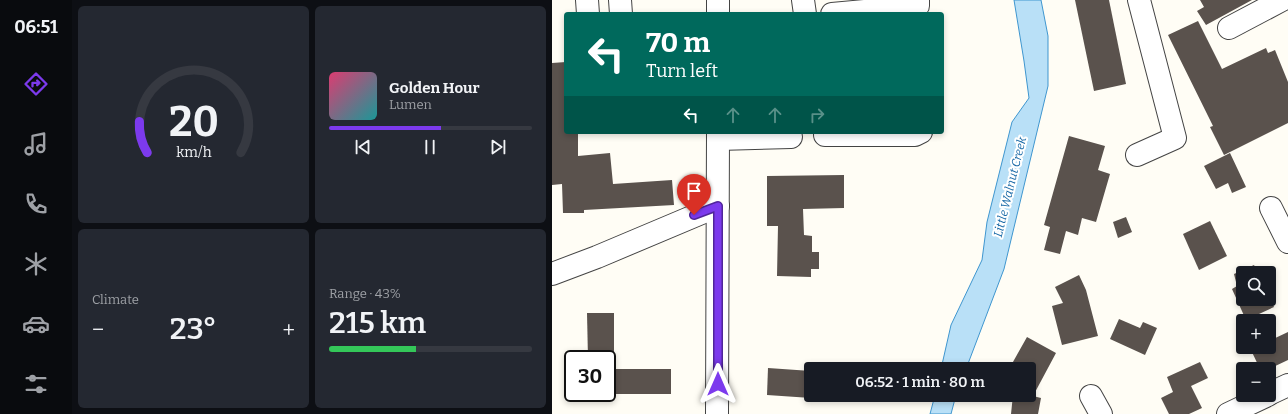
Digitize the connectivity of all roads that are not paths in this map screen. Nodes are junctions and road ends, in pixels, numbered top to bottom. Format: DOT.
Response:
graph roads {
  1 [pos="587,0"];
  2 [pos="620,0"];
  3 [pos="718,0"];
  4 [pos="803,0"];
  5 [pos="1139,0"];
  6 [pos="1282,0"];
  7 [pos="918,7"];
  8 [pos="588,12"];
  9 [pos="621,12"];
  10 [pos="718,12"];
  11 [pos="805,12"];
  12 [pos="857,12"];
  13 [pos="1229,28"];
  14 [pos="917,134"];
  15 [pos="824,135"];
  16 [pos="718,136"];
  17 [pos="791,137"];
  18 [pos="1137,155"];
  19 [pos="718,206"];
  20 [pos="1271,208"];
  21 [pos="1288,242"];
  22 [pos="552,274"];
  23 [pos="1288,385"];
  24 [pos="1276,391"];
  25 [pos="1253,402"];
  26 [pos="718,414"];
  27 [pos="1228,414"];
  1 -- 8 [label="street"];
  2 -- 9 [label="street"];
  3 -- 10 [label="street"];
  4 -- 11 [label="street"];
  5 -- 18 [label="street"];
  6 -- 13 [label="street"];
  7 -- 12 [label="street"];
  14 -- 15 [label="street"];
  16 -- 17 [label="street"];
  16 -- 19 [label="street"];
  19 -- 22 [label="street"];
  19 -- 26 [label="street"];
  20 -- 21 [label="street"];
  23 -- 24 [label="street"];
  25 -- 27 [label="street"];
}
